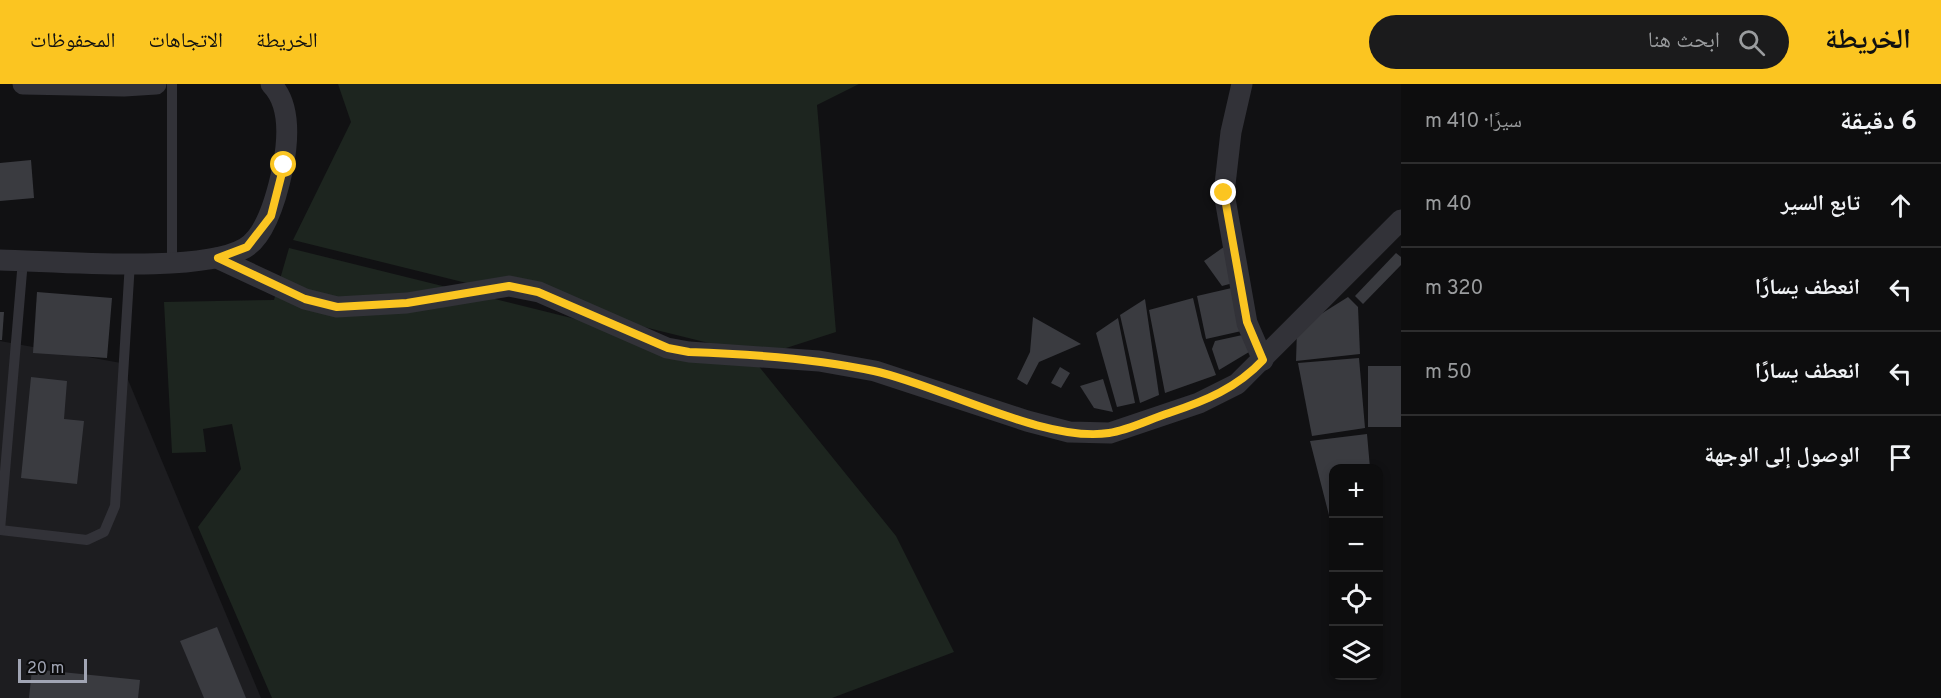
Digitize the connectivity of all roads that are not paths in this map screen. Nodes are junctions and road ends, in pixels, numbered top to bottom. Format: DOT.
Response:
graph roads {
  1 [pos="23,84"];
  2 [pos="156,84"];
  3 [pos="172,84"];
  4 [pos="271,84"];
  5 [pos="1242,84"];
  6 [pos="1401,220"];
  7 [pos="218,258"];
  8 [pos="0,260"];
  9 [pos="23,260"];
  10 [pos="130,262"];
  11 [pos="172,263"];
  12 [pos="1263,360"];
  1 -- 2 [label="street"];
  3 -- 11 [label="lane"];
  4 -- 7 [label="street"];
  5 -- 12 [label="street"];
  6 -- 12 [label="street"];
  7 -- 11 [label="street"];
  7 -- 12 [label="street"];
  8 -- 9 [label="street"];
  9 -- 10 [label="street"];
  9 -- 10 [label="lane"];
  10 -- 11 [label="street"];
}
